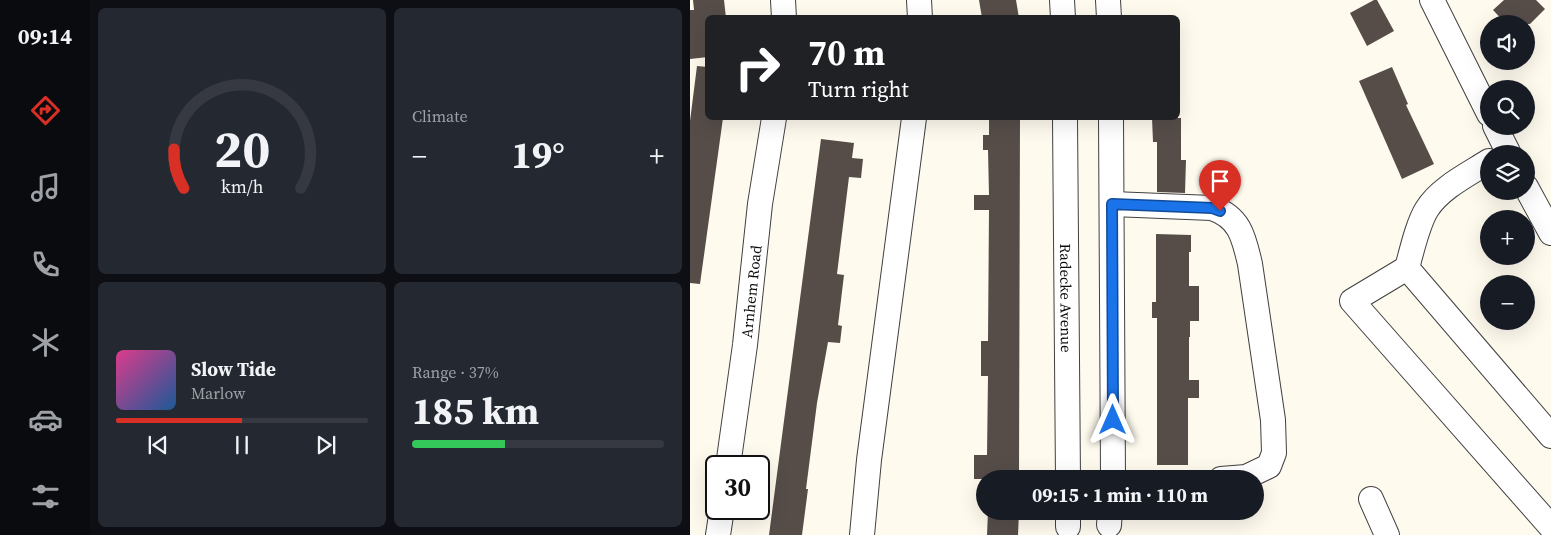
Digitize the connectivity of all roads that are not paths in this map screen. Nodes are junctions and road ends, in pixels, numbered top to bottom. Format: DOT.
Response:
graph roads {
  1 [pos="783,0"];
  2 [pos="919,0"];
  3 [pos="1062,0"];
  4 [pos="1108,0"];
  5 [pos="1432,0"];
  6 [pos="784,15"];
  7 [pos="920,15"];
  8 [pos="1063,15"];
  9 [pos="1109,15"];
  10 [pos="1480,96"];
  11 [pos="774,120"];
  12 [pos="914,120"];
  13 [pos="1065,120"];
  14 [pos="1111,120"];
  15 [pos="1480,168"];
  16 [pos="1533,200"];
  17 [pos="1112,204"];
  18 [pos="1551,233"];
  19 [pos="1407,268"];
  20 [pos="1551,436"];
  21 [pos="730,455"];
  22 [pos="1068,470"];
  23 [pos="1113,470"];
  24 [pos="1261,470"];
  25 [pos="1370,499"];
  26 [pos="720,520"];
  27 [pos="1551,526"];
  28 [pos="718,535"];
  29 [pos="862,535"];
  30 [pos="1387,535"];
  1 -- 6 [label="street"];
  2 -- 7 [label="street"];
  3 -- 8 [label="street"];
  4 -- 9 [label="street"];
  5 -- 10 [label="street"];
  11 -- 21 [label="street, Arnhem Road"];
  12 -- 29 [label="street"];
  13 -- 22 [label="street, Radecke Avenue"];
  14 -- 17 [label="street"];
  15 -- 19 [label="street"];
  16 -- 18 [label="street"];
  17 -- 23 [label="street"];
  17 -- 24 [label="street"];
  19 -- 20 [label="street"];
  19 -- 27 [label="street"];
  25 -- 30 [label="street"];
  26 -- 28 [label="street"];
}
